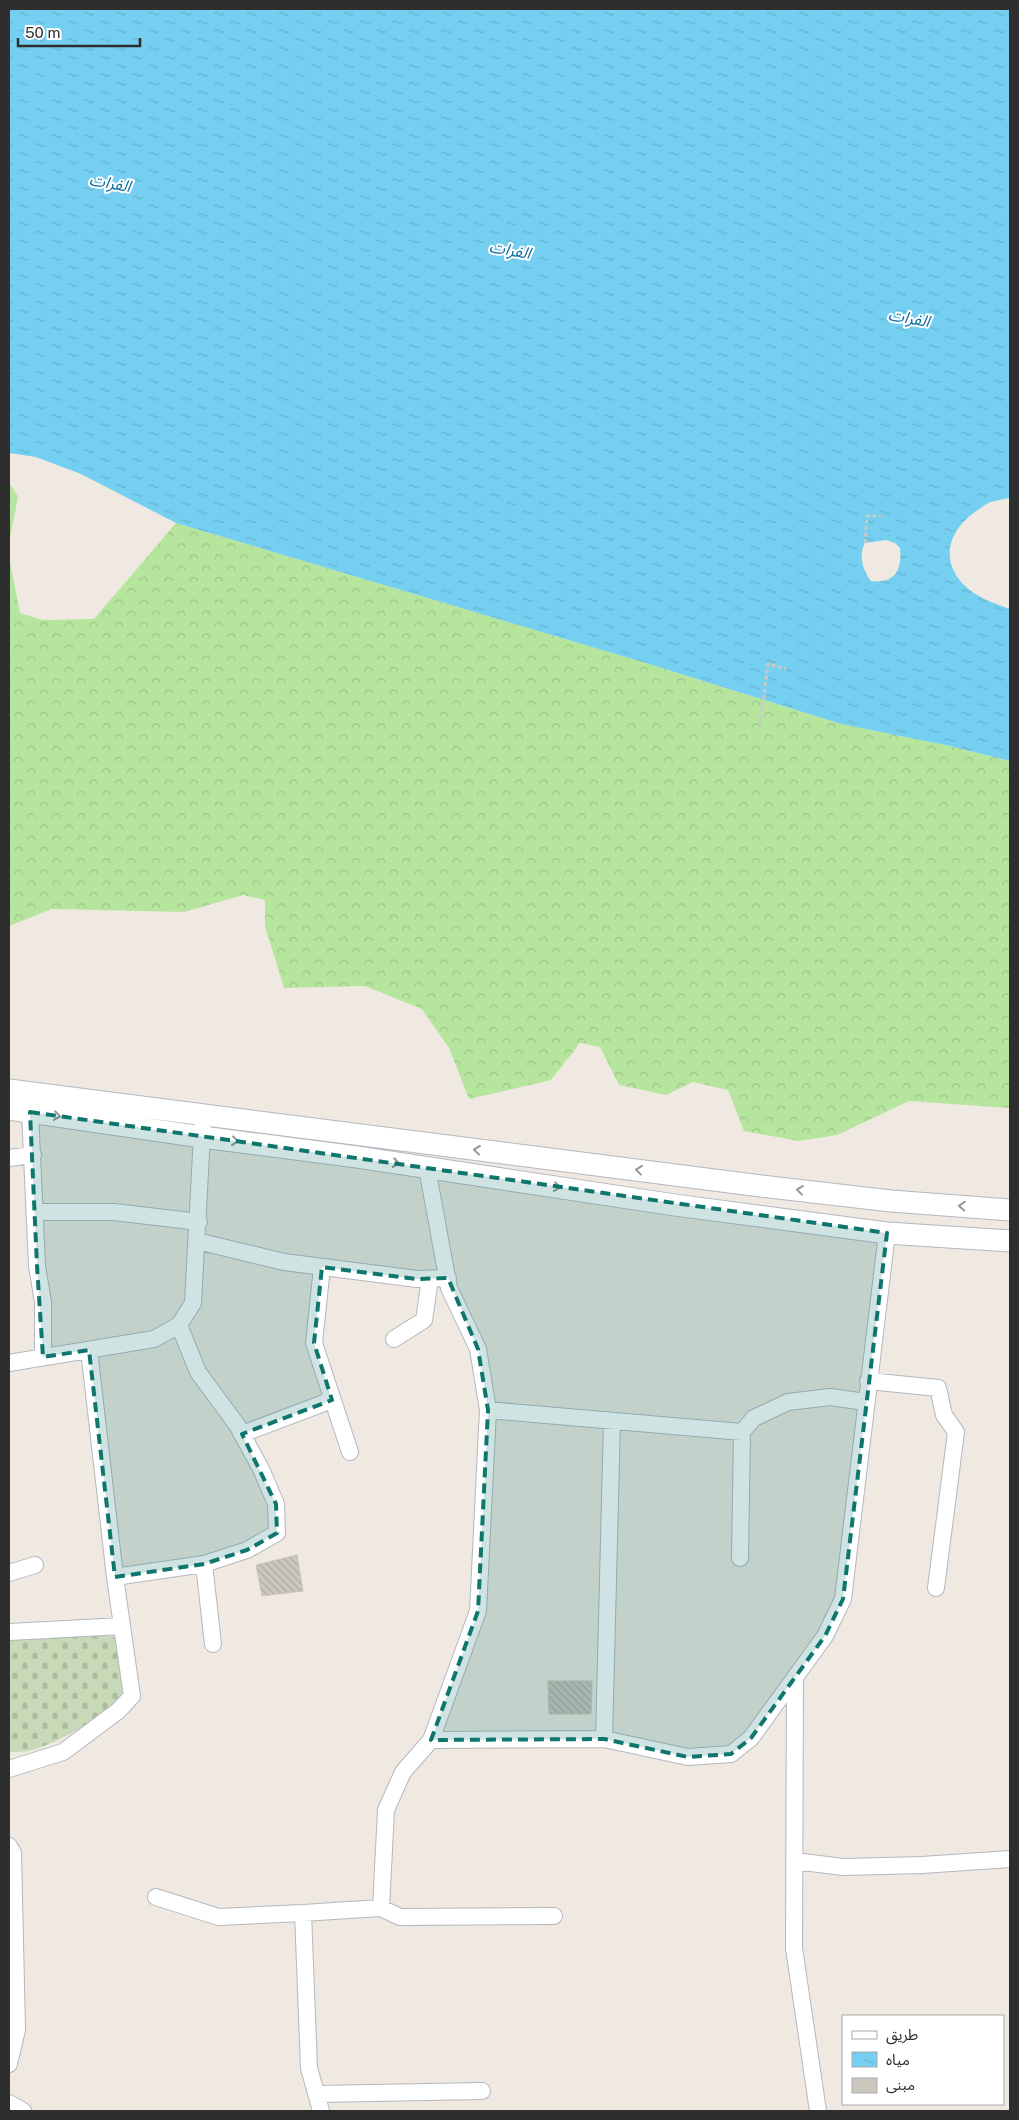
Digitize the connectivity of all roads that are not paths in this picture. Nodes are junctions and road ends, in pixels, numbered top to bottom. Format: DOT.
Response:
graph roads {
  1 [pos="9,1090"];
  2 [pos="9,1109"];
  3 [pos="30,1112"];
  4 [pos="203,1116"];
  5 [pos="202,1137"];
  6 [pos="33,1156"];
  7 [pos="9,1158"];
  8 [pos="427,1168"];
  9 [pos="1010,1210"];
  10 [pos="36,1212"];
  11 [pos="198,1222"];
  12 [pos="887,1233"];
  13 [pos="197,1241"];
  14 [pos="1010,1241"];
  15 [pos="322,1267"];
  16 [pos="448,1278"];
  17 [pos="430,1279"];
  18 [pos="179,1325"];
  19 [pos="394,1339"];
  20 [pos="88,1350"];
  21 [pos="43,1357"];
  22 [pos="9,1363"];
  23 [pos="868,1381"];
  24 [pos="332,1400"];
  25 [pos="866,1402"];
  26 [pos="488,1410"];
  27 [pos="612,1420"];
  28 [pos="742,1432"];
  29 [pos="242,1434"];
  30 [pos="350,1452"];
  31 [pos="740,1558"];
  32 [pos="204,1564"];
  33 [pos="35,1565"];
  34 [pos="9,1573"];
  35 [pos="115,1577"];
  36 [pos="936,1588"];
  37 [pos="122,1626"];
  38 [pos="9,1632"];
  39 [pos="213,1644"];
  40 [pos="795,1677"];
  41 [pos="604,1739"];
  42 [pos="431,1740"];
  43 [pos="9,1769"];
  44 [pos="9,1846"];
  45 [pos="1010,1859"];
  46 [pos="794,1861"];
  47 [pos="156,1897"];
  48 [pos="381,1908"];
  49 [pos="303,1913"];
  50 [pos="554,1916"];
  51 [pos="9,2064"];
  52 [pos="482,2091"];
  53 [pos="316,2094"];
  54 [pos="9,2103"];
  55 [pos="23,2111"];
  56 [pos="321,2111"];
  57 [pos="818,2111"];
  1 -- 4 [label="street"];
  2 -- 3 [label="street"];
  3 -- 5 [label="street, one-way"];
  3 -- 6 [label="street"];
  4 -- 5 [label="street"];
  9 -- 4 [label="street, one-way"];
  5 -- 8 [label="street, one-way"];
  5 -- 11 [label="street"];
  6 -- 7 [label="street"];
  6 -- 10 [label="street"];
  8 -- 12 [label="street, one-way"];
  8 -- 16 [label="street"];
  10 -- 11 [label="street"];
  10 -- 21 [label="street"];
  11 -- 13 [label="street"];
  12 -- 14 [label="street"];
  12 -- 23 [label="street"];
  13 -- 15 [label="street"];
  13 -- 18 [label="street"];
  15 -- 17 [label="street"];
  15 -- 24 [label="street"];
  16 -- 17 [label="street"];
  16 -- 26 [label="street"];
  17 -- 19 [label="street"];
  18 -- 20 [label="street"];
  18 -- 29 [label="street"];
  20 -- 21 [label="street"];
  20 -- 35 [label="street"];
  21 -- 22 [label="street"];
  23 -- 25 [label="street"];
  23 -- 36 [label="street"];
  24 -- 29 [label="street"];
  24 -- 30 [label="street"];
  25 -- 28 [label="street"];
  25 -- 40 [label="street"];
  26 -- 27 [label="street"];
  26 -- 42 [label="street"];
  27 -- 28 [label="street"];
  27 -- 41 [label="street"];
  28 -- 31 [label="street"];
  29 -- 32 [label="street"];
  32 -- 35 [label="street"];
  32 -- 39 [label="street"];
  33 -- 34 [label="street"];
  35 -- 37 [label="street"];
  37 -- 38 [label="street"];
  37 -- 43 [label="street"];
  40 -- 41 [label="street"];
  40 -- 46 [label="street"];
  41 -- 42 [label="street"];
  42 -- 48 [label="street"];
  44 -- 51 [label="street"];
  45 -- 46 [label="street"];
  46 -- 57 [label="street"];
  47 -- 49 [label="street"];
  48 -- 49 [label="street"];
  48 -- 50 [label="street"];
  49 -- 53 [label="street"];
  52 -- 53 [label="street"];
  53 -- 56 [label="street"];
  54 -- 55 [label="street"];
}
